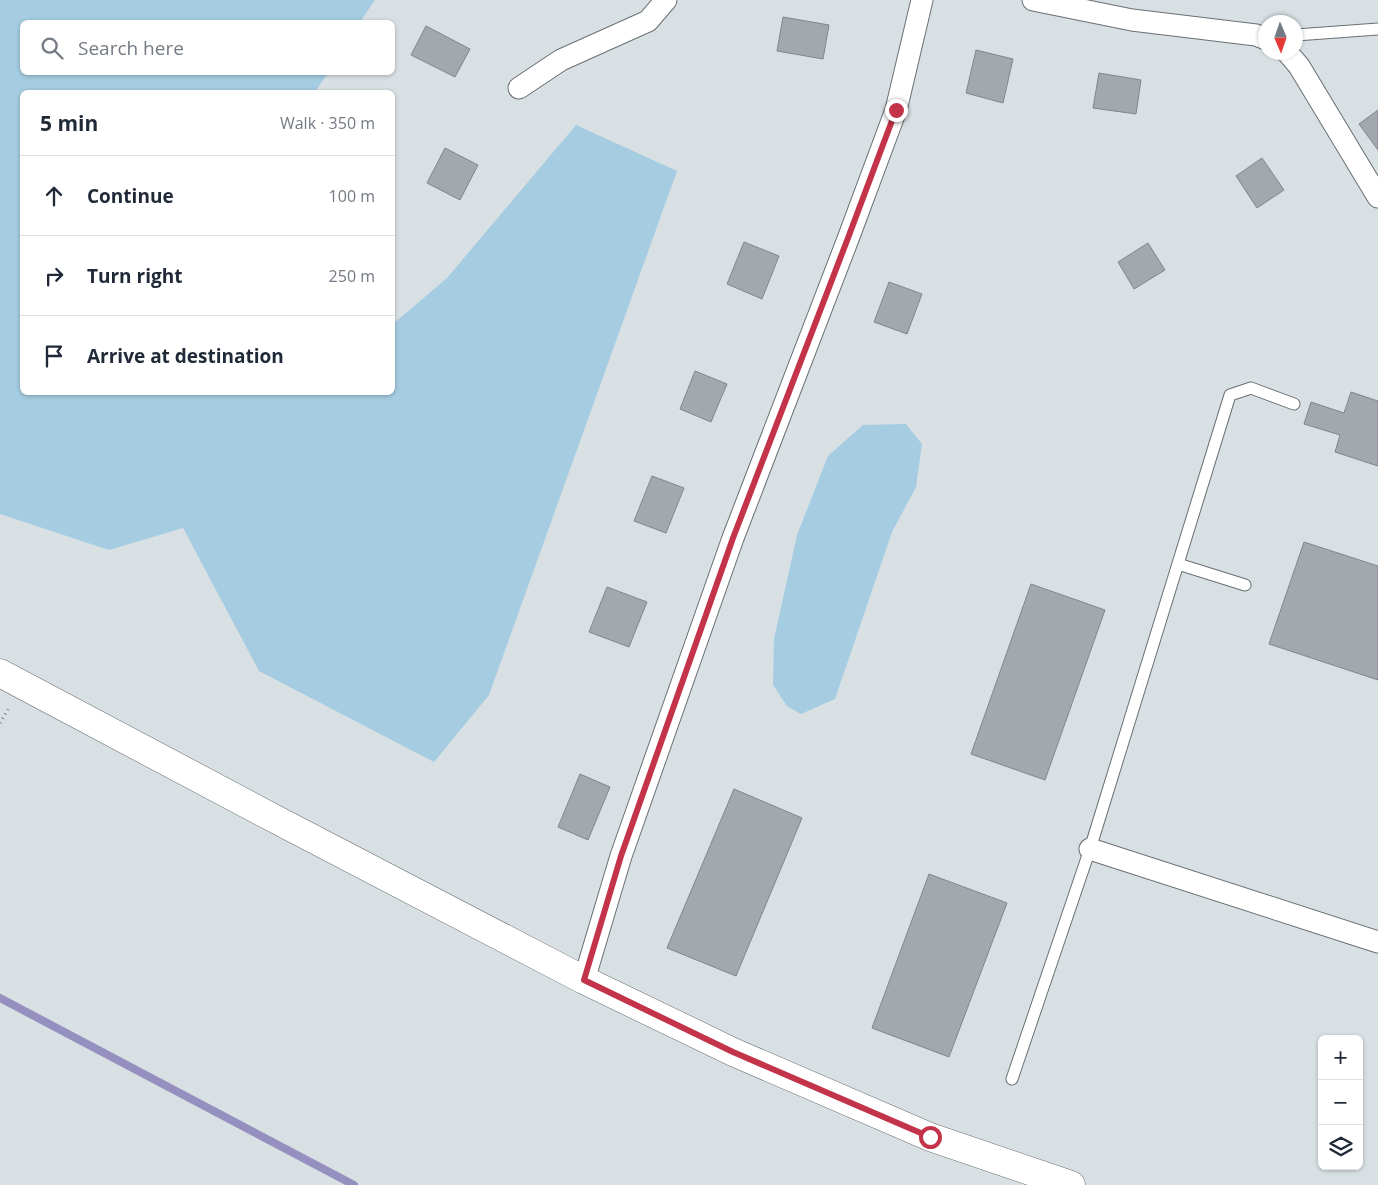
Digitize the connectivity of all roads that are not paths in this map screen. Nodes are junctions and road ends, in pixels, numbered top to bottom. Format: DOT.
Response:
graph roads {
  1 [pos="666,0"];
  2 [pos="922,0"];
  3 [pos="1033,0"];
  4 [pos="1378,29"];
  5 [pos="1303,34"];
  6 [pos="1258,36"];
  7 [pos="1294,60"];
  8 [pos="519,88"];
  9 [pos="1378,197"];
  10 [pos="1294,404"];
  11 [pos="1178,564"];
  12 [pos="1245,584"];
  13 [pos="0,673"];
  14 [pos="1090,849"];
  15 [pos="1378,942"];
  16 [pos="584,980"];
  17 [pos="1012,1079"];
  18 [pos="1071,1185"];
  1 -- 8 [label="street"];
  2 -- 16 [label="street"];
  3 -- 6 [label="street"];
  4 -- 5 [label="lane"];
  7 -- 9 [label="street"];
  10 -- 11 [label="lane"];
  11 -- 12 [label="lane"];
  11 -- 14 [label="lane"];
  13 -- 16 [label="street"];
  14 -- 15 [label="street"];
  14 -- 17 [label="lane"];
  16 -- 18 [label="street"];
}
